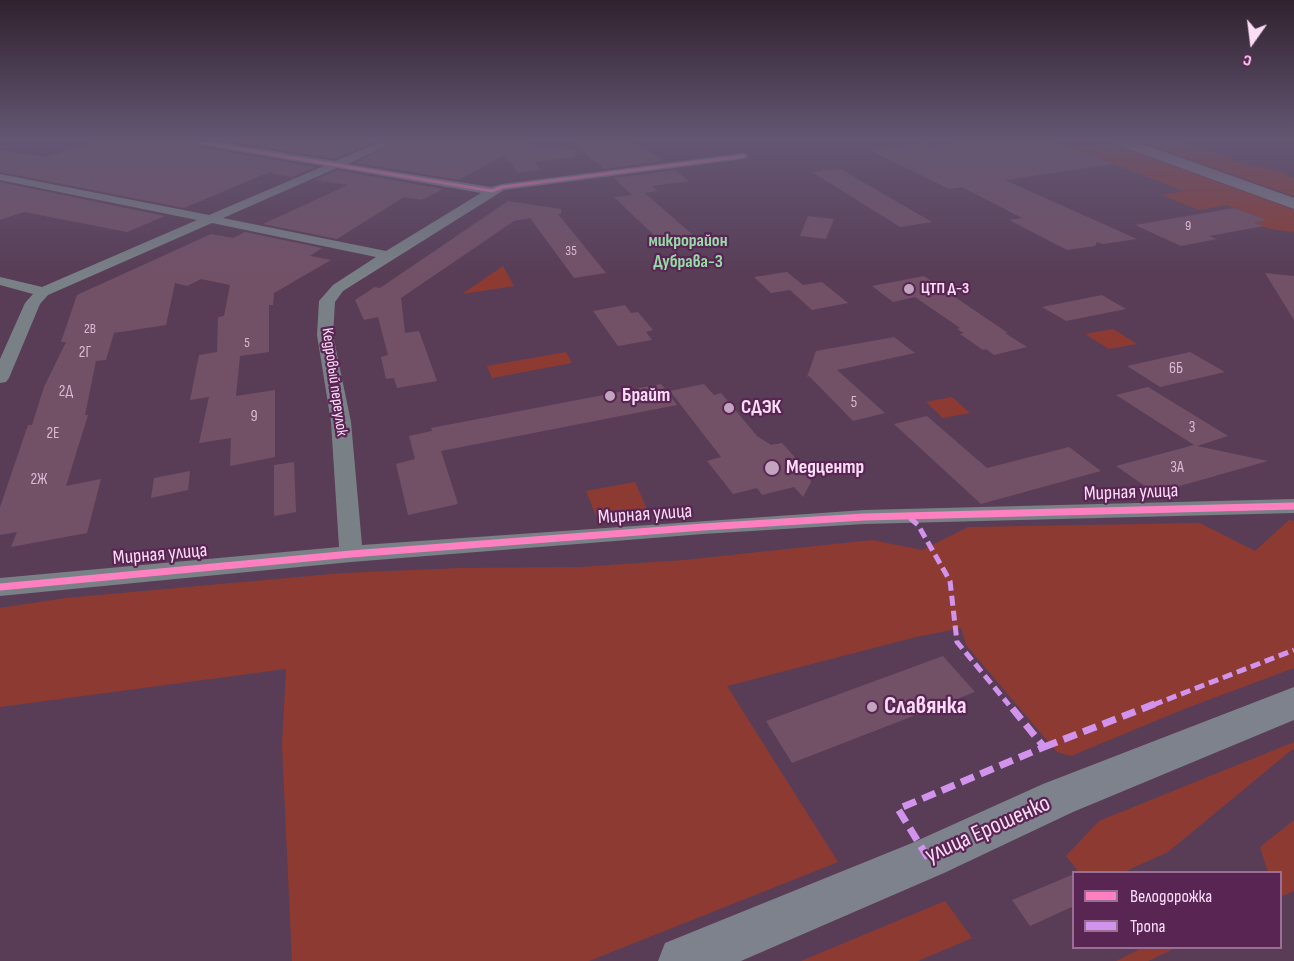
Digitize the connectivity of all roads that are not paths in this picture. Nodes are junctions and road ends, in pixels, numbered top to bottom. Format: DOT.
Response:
graph roads {
  1 [pos="44,186"];
  2 [pos="286,186"];
  3 [pos="461,186"];
  4 [pos="511,186"];
  5 [pos="1244,186"];
  6 [pos="492,191"];
  7 [pos="1294,204"];
  8 [pos="210,219"];
  9 [pos="387,255"];
  10 [pos="0,280"];
  11 [pos="43,292"];
  12 [pos="0,378"];
  13 [pos="1294,506"];
  14 [pos="351,554"];
  15 [pos="0,587"];
  16 [pos="1294,703"];
  17 [pos="683,961"];
  1 -- 8 [label="street"];
  2 -- 8 [label="street"];
  3 -- 6 [label="street"];
  4 -- 6 [label="street"];
  5 -- 7 [label="main road"];
  6 -- 9 [label="street, Кедровый переулок"];
  8 -- 9 [label="street"];
  8 -- 11 [label="street"];
  9 -- 14 [label="street, Кедровый переулок"];
  10 -- 11 [label="street"];
  11 -- 12 [label="street"];
  13 -- 14 [label="street, Мирная улица"];
  14 -- 15 [label="street, Мирная улица"];
  16 -- 17 [label="main road, улица Ерошенко"];
}
